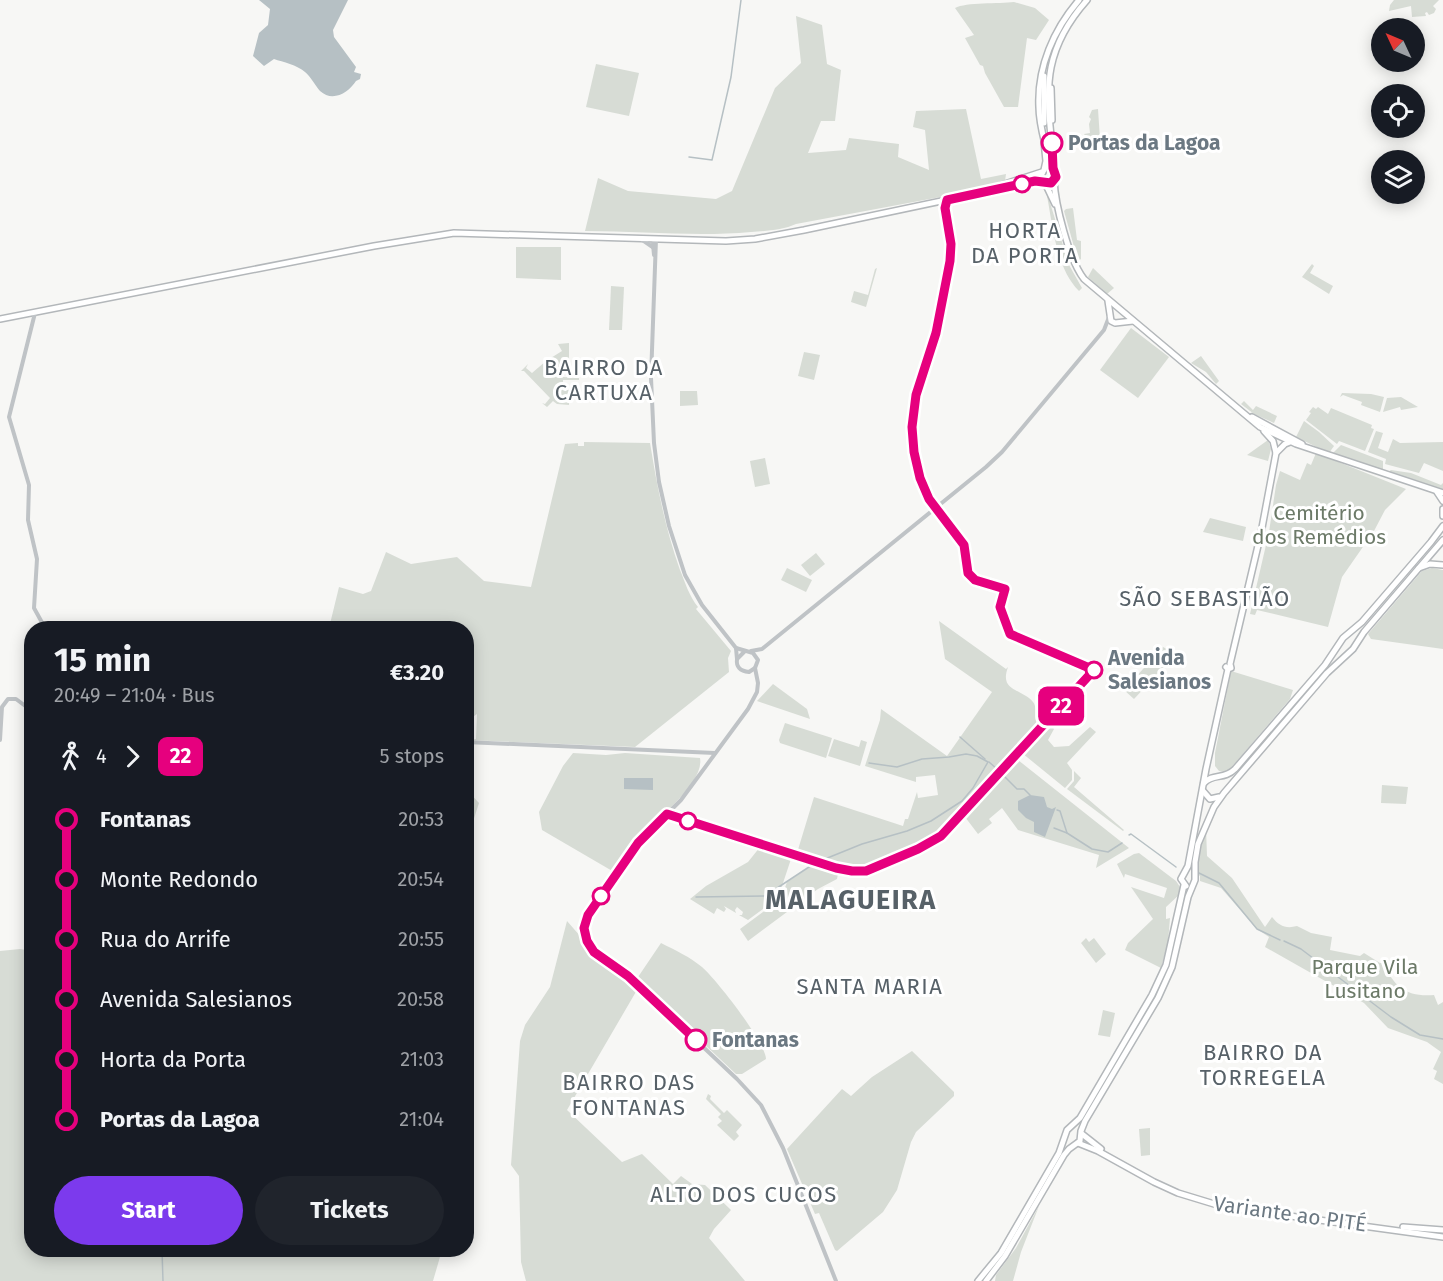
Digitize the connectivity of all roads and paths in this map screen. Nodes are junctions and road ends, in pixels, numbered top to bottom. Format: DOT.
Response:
graph roads {
  1 [pos="1080,0"];
  2 [pos="1087,0"];
  3 [pos="1043,171"];
  4 [pos="1054,172"];
  5 [pos="1054,180"];
  6 [pos="1045,182"];
  7 [pos="981,193"];
  8 [pos="1063,222"];
  9 [pos="640,238"];
  10 [pos="656,239"];
  11 [pos="668,239"];
  12 [pos="655,249"];
  13 [pos="1108,301"];
  14 [pos="1121,310"];
  15 [pos="35,313"];
  16 [pos="1110,315"];
  17 [pos="0,319"];
  18 [pos="1133,321"];
  19 [pos="1119,322"];
  20 [pos="1104,330"];
  21 [pos="1245,412"];
  22 [pos="1260,427"];
  23 [pos="1279,434"];
  24 [pos="1291,442"];
  25 [pos="1303,445"];
  26 [pos="1275,450"];
  27 [pos="1434,489"];
  28 [pos="1443,493"];
  29 [pos="1443,501"];
  30 [pos="1443,509"];
  31 [pos="1443,516"];
  32 [pos="1443,526"];
  33 [pos="1443,540"];
  34 [pos="1443,566"];
  35 [pos="1418,569"];
  36 [pos="41,621"];
  37 [pos="1347,637"];
  38 [pos="1355,644"];
  39 [pos="1340,645"];
  40 [pos="736,648"];
  41 [pos="762,649"];
  42 [pos="748,651"];
  43 [pos="1349,651"];
  44 [pos="737,659"];
  45 [pos="758,660"];
  46 [pos="755,668"];
  47 [pos="748,672"];
  48 [pos="757,679"];
  49 [pos="24,705"];
  50 [pos="0,740"];
  51 [pos="474,742"];
  52 [pos="716,753"];
  53 [pos="1208,760"];
  54 [pos="1218,778"];
  55 [pos="1203,785"];
  56 [pos="1222,795"];
  57 [pos="1185,874"];
  58 [pos="1194,876"];
  59 [pos="1184,885"];
  60 [pos="1192,885"];
  61 [pos="1072,1127"];
  62 [pos="1081,1133"];
  63 [pos="1065,1137"];
  64 [pos="1076,1143"];
  65 [pos="1443,1230"];
  66 [pos="1443,1237"];
  67 [pos="992,1269"];
  68 [pos="836,1281"];
  69 [pos="978,1281"];
  70 [pos="986,1281"];
  71 [pos="993,1281"];
  1 -- 3 [label="main road"];
  2 -- 4 [label="main road"];
  3 -- 4 [label="main road"];
  3 -- 6 [label="main road"];
  3 -- 7 [label="main road"];
  4 -- 5 [label="main road"];
  5 -- 6 [label="main road"];
  5 -- 8 [label="main road"];
  6 -- 7 [label="main road"];
  6 -- 8 [label="main road"];
  7 -- 11 [label="main road"];
  8 -- 13 [label="main road"];
  9 -- 10 [label="main road"];
  9 -- 12 [label="street"];
  9 -- 15 [label="main road"];
  10 -- 11 [label="main road"];
  10 -- 12 [label="street"];
  11 -- 12 [label="street"];
  12 -- 40 [label="street"];
  13 -- 14 [label="main road"];
  13 -- 16 [label="main road"];
  14 -- 16 [label="main road"];
  14 -- 18 [label="main road"];
  14 -- 19 [label="main road"];
  15 -- 17 [label="main road"];
  15 -- 36 [label="street"];
  16 -- 19 [label="main road"];
  16 -- 20 [label="street"];
  18 -- 19 [label="main road"];
  18 -- 21 [label="main road"];
  19 -- 20 [label="street"];
  20 -- 41 [label="street"];
  21 -- 22 [label="main road"];
  21 -- 23 [label="main road"];
  22 -- 23 [label="main road"];
  22 -- 26 [label="main road"];
  23 -- 24 [label="main road"];
  23 -- 25 [label="main road"];
  23 -- 26 [label="main road"];
  24 -- 25 [label="main road"];
  24 -- 26 [label="main road"];
  25 -- 27 [label="main road"];
  26 -- 53 [label="main road"];
  27 -- 28 [label="main road"];
  27 -- 29 [label="main road"];
  30 -- 31 [label="main road"];
  32 -- 37 [label="main road"];
  33 -- 35 [label="main road"];
  34 -- 35 [label="main road"];
  35 -- 38 [label="main road"];
  37 -- 38 [label="main road"];
  37 -- 39 [label="main road"];
  38 -- 43 [label="main road"];
  39 -- 43 [label="main road"];
  39 -- 54 [label="main road"];
  40 -- 42 [label="street"];
  40 -- 44 [label="street"];
  41 -- 42 [label="street"];
  41 -- 45 [label="street"];
  42 -- 44 [label="street"];
  42 -- 45 [label="street"];
  43 -- 56 [label="main road"];
  44 -- 47 [label="street"];
  45 -- 46 [label="street"];
  46 -- 47 [label="street"];
  46 -- 48 [label="street"];
  47 -- 48 [label="street"];
  48 -- 52 [label="street"];
  49 -- 50 [label="street"];
  51 -- 52 [label="street"];
  52 -- 68 [label="street"];
  53 -- 54 [label="main road"];
  53 -- 55 [label="main road"];
  54 -- 55 [label="main road"];
  54 -- 56 [label="main road"];
  55 -- 56 [label="main road"];
  55 -- 57 [label="main road"];
  56 -- 58 [label="main road"];
  57 -- 58 [label="main road"];
  57 -- 59 [label="main road"];
  58 -- 60 [label="main road"];
  59 -- 60 [label="main road"];
  59 -- 61 [label="main road"];
  60 -- 62 [label="main road"];
  61 -- 62 [label="main road"];
  61 -- 63 [label="main road"];
  62 -- 64 [label="main road"];
  62 -- 65 [label="main road, Variante ao PITÉ"];
  63 -- 64 [label="main road"];
  63 -- 67 [label="main road"];
  64 -- 66 [label="main road, Variante ao PITÉ"];
  64 -- 67 [label="main road"];
  67 -- 69 [label="main road"];
  67 -- 70 [label="main road"];
  67 -- 71 [label="street"];
}
